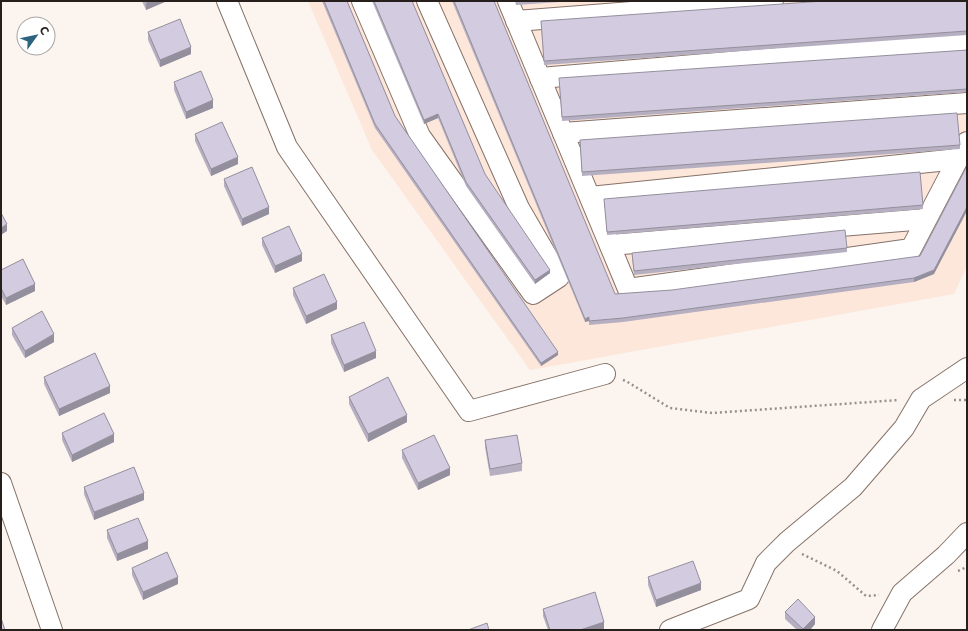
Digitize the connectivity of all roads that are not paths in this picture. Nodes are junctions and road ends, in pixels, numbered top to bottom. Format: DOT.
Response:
graph roads {
  1 [pos="227,1"];
  2 [pos="362,1"];
  3 [pos="427,1"];
  4 [pos="508,1"];
  5 [pos="773,1"];
  6 [pos="516,21"];
  7 [pos="967,42"];
  8 [pos="540,78"];
  9 [pos="967,103"];
  10 [pos="563,133"];
  11 [pos="967,142"];
  12 [pos="958,159"];
  13 [pos="590,197"];
  14 [pos="926,219"];
  15 [pos="610,245"];
  16 [pos="967,368"];
  17 [pos="605,374"];
  18 [pos="1,483"];
  19 [pos="967,533"];
  20 [pos="52,630"];
  21 [pos="670,630"];
  22 [pos="882,630"];
  1 -- 17 [label="street"];
  2 -- 3 [label="street"];
  4 -- 6 [label="street"];
  5 -- 6 [label="street"];
  6 -- 8 [label="street"];
  7 -- 8 [label="street"];
  8 -- 10 [label="street"];
  9 -- 10 [label="street"];
  10 -- 13 [label="street"];
  11 -- 12 [label="street"];
  12 -- 13 [label="street"];
  12 -- 14 [label="street"];
  13 -- 15 [label="street"];
  14 -- 15 [label="street"];
  14 -- 15 [label="street"];
  16 -- 21 [label="street"];
  18 -- 20 [label="street"];
  19 -- 22 [label="street"];
}
